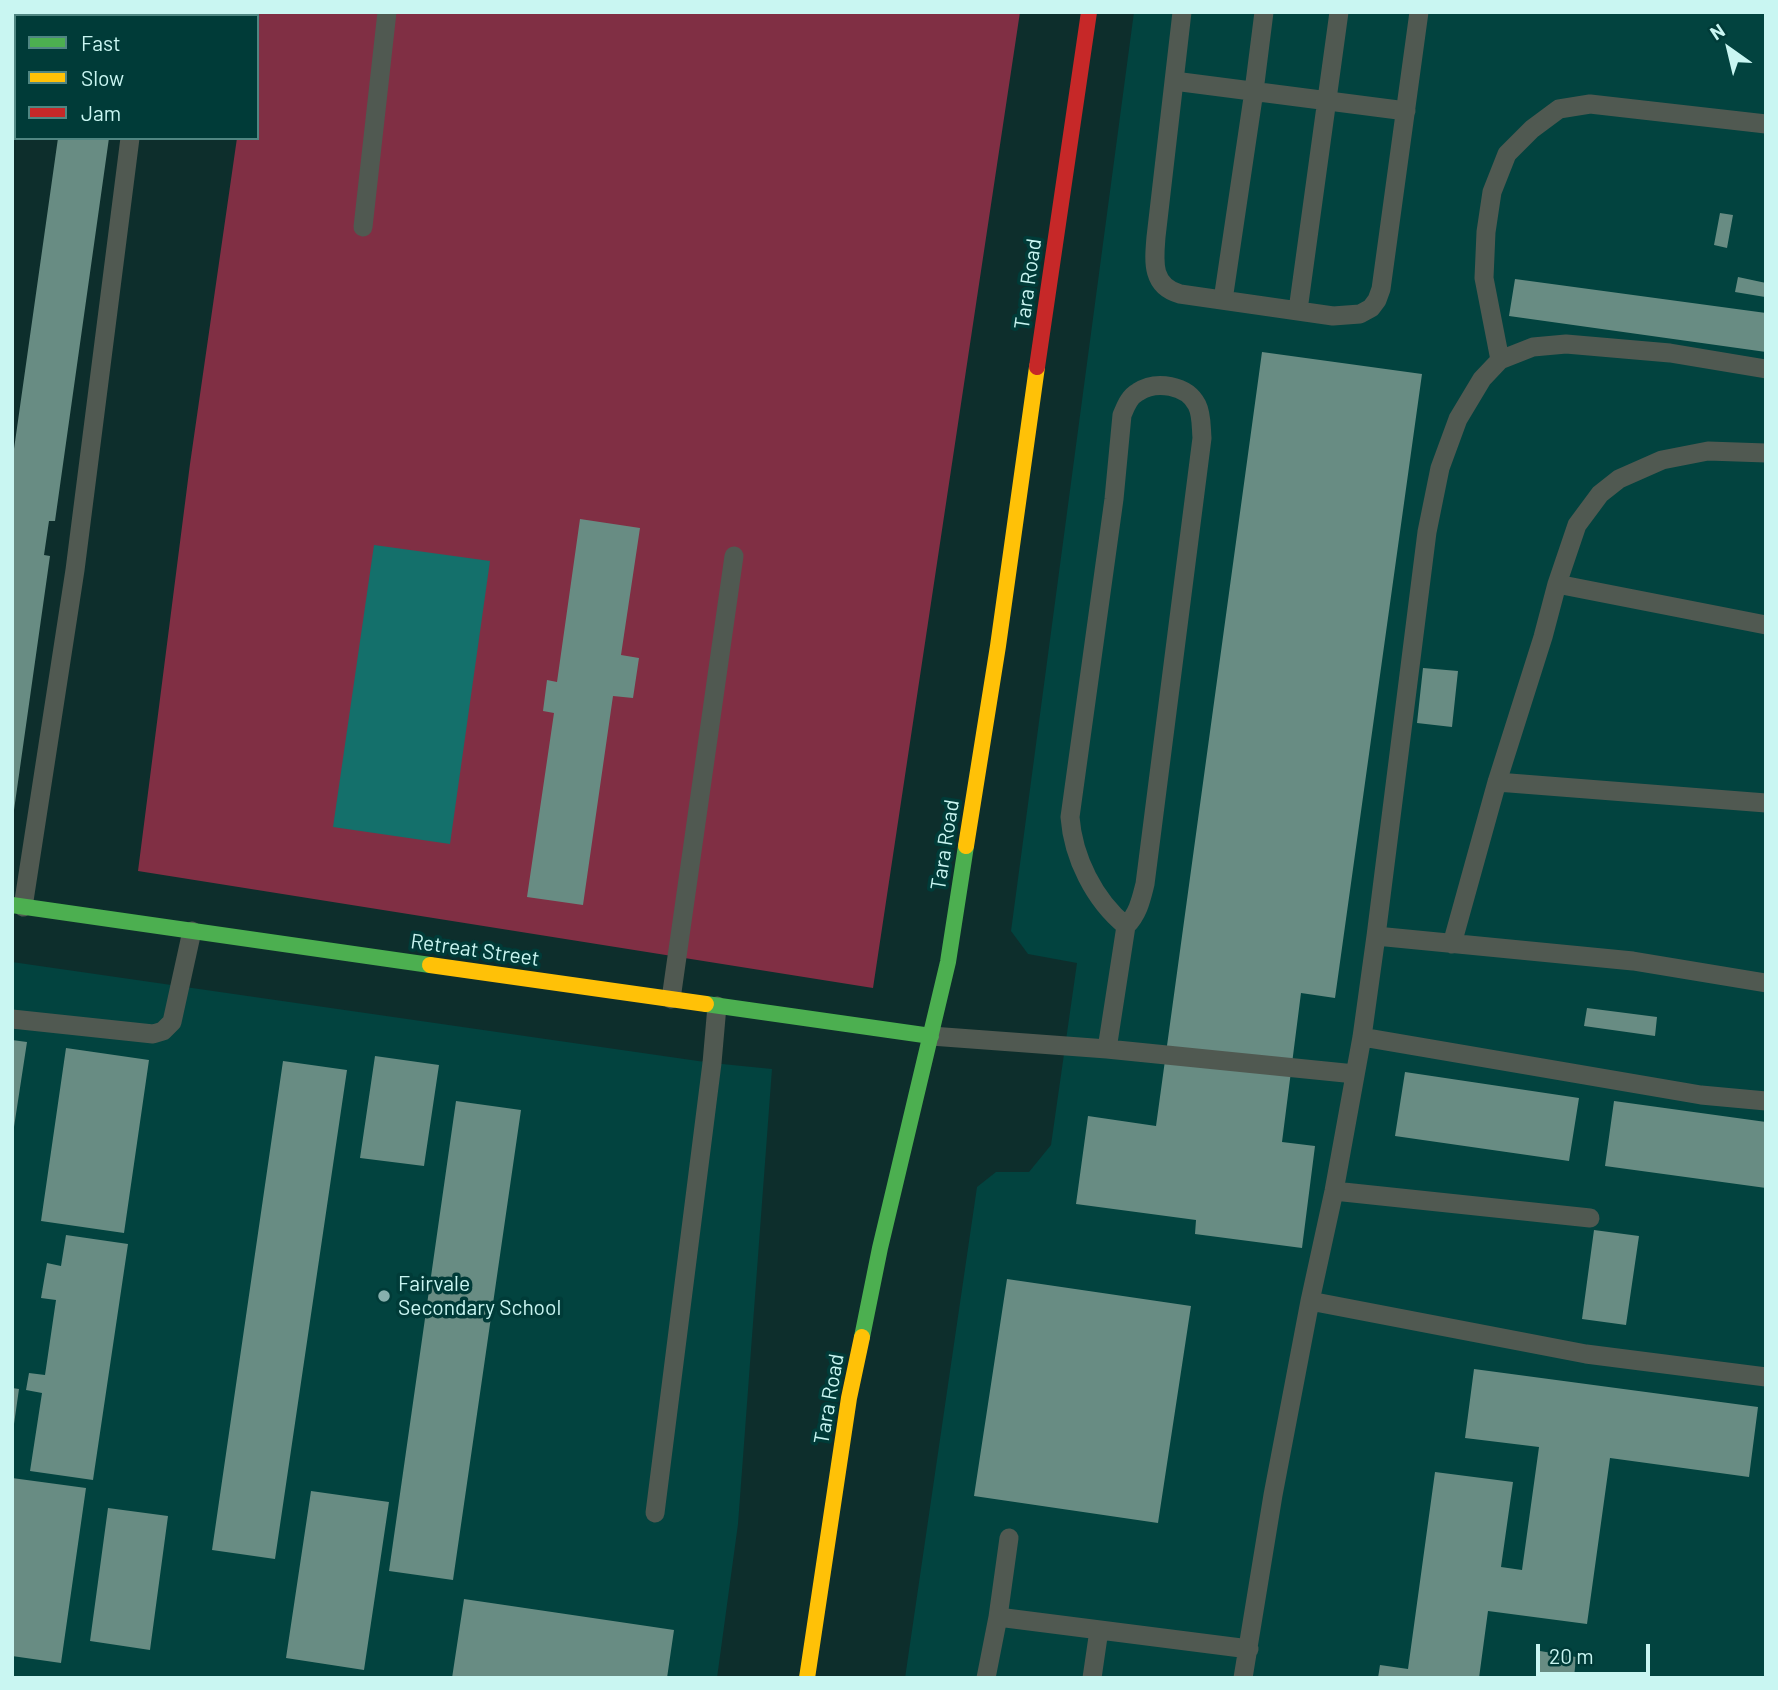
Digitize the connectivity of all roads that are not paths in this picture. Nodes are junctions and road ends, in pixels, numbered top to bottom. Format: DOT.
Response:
graph roads {
  1 [pos="387,12"];
  2 [pos="1089,12"];
  3 [pos="1182,12"];
  4 [pos="1264,12"];
  5 [pos="1339,12"];
  6 [pos="1419,12"];
  7 [pos="1174,81"];
  8 [pos="1254,91"];
  9 [pos="1327,101"];
  10 [pos="1406,111"];
  11 [pos="1766,124"];
  12 [pos="130,140"];
  13 [pos="363,227"];
  14 [pos="1223,300"];
  15 [pos="1298,310"];
  16 [pos="1500,360"];
  17 [pos="1766,369"];
  18 [pos="1766,453"];
  19 [pos="734,556"];
  20 [pos="1557,584"];
  21 [pos="1766,625"];
  22 [pos="1497,782"];
  23 [pos="1766,803"];
  24 [pos="18,906"];
  25 [pos="1126,926"];
  26 [pos="192,931"];
  27 [pos="1376,936"];
  28 [pos="1452,944"];
  29 [pos="1766,983"];
  30 [pos="671,999"];
  31 [pos="717,1006"];
  32 [pos="12,1020"];
  33 [pos="931,1035"];
  34 [pos="1362,1037"];
  35 [pos="1107,1049"];
  36 [pos="1354,1074"];
  37 [pos="1766,1101"];
  38 [pos="1334,1191"];
  39 [pos="1590,1218"];
  40 [pos="1310,1301"];
  41 [pos="1766,1377"];
  42 [pos="655,1514"];
  43 [pos="1009,1538"];
  44 [pos="998,1617"];
  45 [pos="1099,1630"];
  46 [pos="1248,1649"];
  47 [pos="807,1678"];
  48 [pos="986,1678"];
  49 [pos="1091,1678"];
  50 [pos="1243,1678"];
  1 -- 13 [label="lane"];
  2 -- 33 [label="street, Tara Road"];
  3 -- 7 [label="lane"];
  4 -- 8 [label="lane"];
  5 -- 9 [label="lane"];
  6 -- 10 [label="lane"];
  7 -- 8 [label="lane"];
  7 -- 14 [label="lane"];
  8 -- 9 [label="lane"];
  8 -- 14 [label="lane"];
  9 -- 10 [label="lane"];
  9 -- 15 [label="lane"];
  10 -- 15 [label="lane"];
  11 -- 16 [label="lane"];
  12 -- 24 [label="lane"];
  14 -- 15 [label="lane"];
  16 -- 17 [label="lane"];
  16 -- 27 [label="lane"];
  18 -- 20 [label="lane"];
  19 -- 30 [label="lane"];
  20 -- 21 [label="lane"];
  20 -- 22 [label="lane"];
  22 -- 23 [label="lane"];
  22 -- 28 [label="lane"];
  24 -- 26 [label="street, Retreat Street"];
  25 -- 25 [label="lane"];
  25 -- 35 [label="lane"];
  26 -- 30 [label="street, Retreat Street"];
  26 -- 32 [label="lane"];
  27 -- 28 [label="lane"];
  27 -- 34 [label="lane"];
  28 -- 29 [label="lane"];
  30 -- 31 [label="street, Retreat Street"];
  31 -- 33 [label="street, Retreat Street"];
  31 -- 42 [label="lane"];
  33 -- 35 [label="lane"];
  33 -- 47 [label="street, Tara Road"];
  34 -- 36 [label="lane"];
  34 -- 37 [label="lane"];
  35 -- 36 [label="lane"];
  36 -- 38 [label="lane"];
  38 -- 39 [label="lane"];
  38 -- 40 [label="lane"];
  40 -- 41 [label="lane"];
  40 -- 46 [label="lane"];
  43 -- 44 [label="lane"];
  44 -- 45 [label="lane"];
  44 -- 48 [label="lane"];
  45 -- 46 [label="lane"];
  45 -- 49 [label="lane"];
  46 -- 50 [label="lane"];
}
